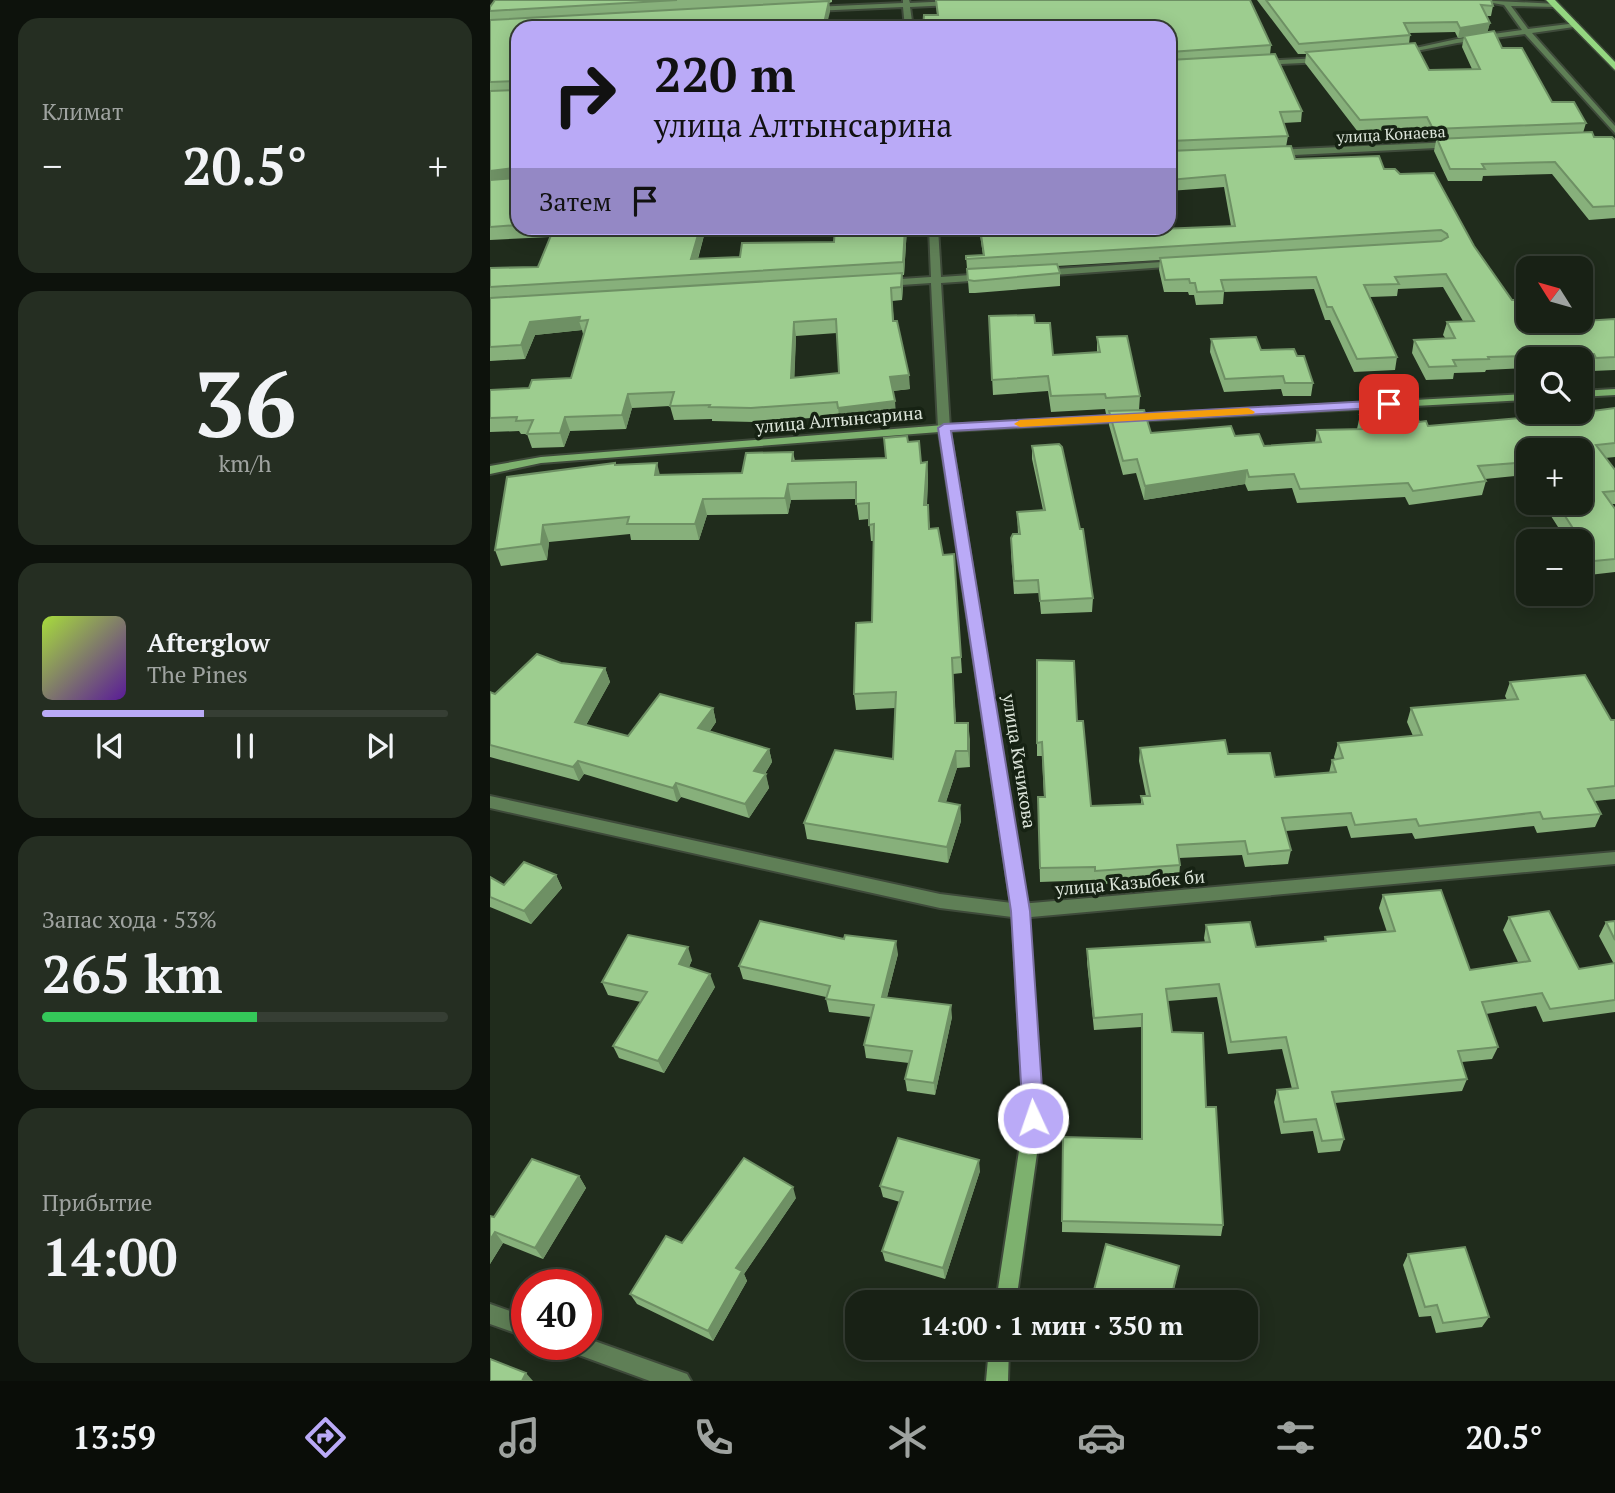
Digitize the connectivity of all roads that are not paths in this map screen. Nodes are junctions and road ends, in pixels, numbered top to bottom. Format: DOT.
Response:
graph roads {
  1 [pos="1479,0"];
  2 [pos="906,2"];
  3 [pos="1505,2"];
  4 [pos="1552,2"];
  5 [pos="959,3"];
  6 [pos="805,9"];
  7 [pos="908,21"];
  8 [pos="1574,25"];
  9 [pos="1527,32"];
  10 [pos="1392,53"];
  11 [pos="1325,59"];
  12 [pos="1250,64"];
  13 [pos="1615,67"];
  14 [pos="1615,131"];
  15 [pos="1615,138"];
  16 [pos="1601,139"];
  17 [pos="1462,145"];
  18 [pos="1267,154"];
  19 [pos="934,235"];
  20 [pos="1187,264"];
  21 [pos="1034,273"];
  22 [pos="992,276"];
  23 [pos="937,280"];
  24 [pos="881,283"];
  25 [pos="1615,392"];
  26 [pos="1593,393"];
  27 [pos="1516,398"];
  28 [pos="944,428"];
  29 [pos="490,470"];
  30 [pos="490,802"];
  31 [pos="1615,858"];
  32 [pos="1020,911"];
  33 [pos="1008,1290"];
  34 [pos="490,1314"];
  35 [pos="511,1321"];
  36 [pos="602,1354"];
  37 [pos="999,1360"];
  38 [pos="680,1381"];
  39 [pos="998,1381"];
  1 -- 3 [label="street"];
  2 -- 5 [label="street"];
  2 -- 6 [label="street"];
  2 -- 7 [label="street"];
  3 -- 4 [label="street"];
  3 -- 9 [label="street"];
  4 -- 8 [label="main road"];
  8 -- 9 [label="street"];
  8 -- 13 [label="main road"];
  9 -- 10 [label="street"];
  9 -- 14 [label="street"];
  11 -- 12 [label="street"];
  15 -- 16 [label="street"];
  17 -- 18 [label="street, улица Конаева"];
  19 -- 23 [label="street, улица Кичикова"];
  20 -- 21 [label="street"];
  22 -- 23 [label="street"];
  23 -- 24 [label="street"];
  23 -- 28 [label="street, улица Кичикова"];
  25 -- 26 [label="street"];
  27 -- 28 [label="street, улица Алтынсарина"];
  28 -- 29 [label="street, улица Алтынсарина"];
  28 -- 32 [label="street, улица Кичикова"];
  30 -- 32 [label="street, улица Казыбек би"];
  31 -- 32 [label="street, улица Казыбек би"];
  32 -- 33 [label="street, улица Кичикова"];
  34 -- 35 [label="street"];
  36 -- 38 [label="street"];
  37 -- 39 [label="street"];
}
